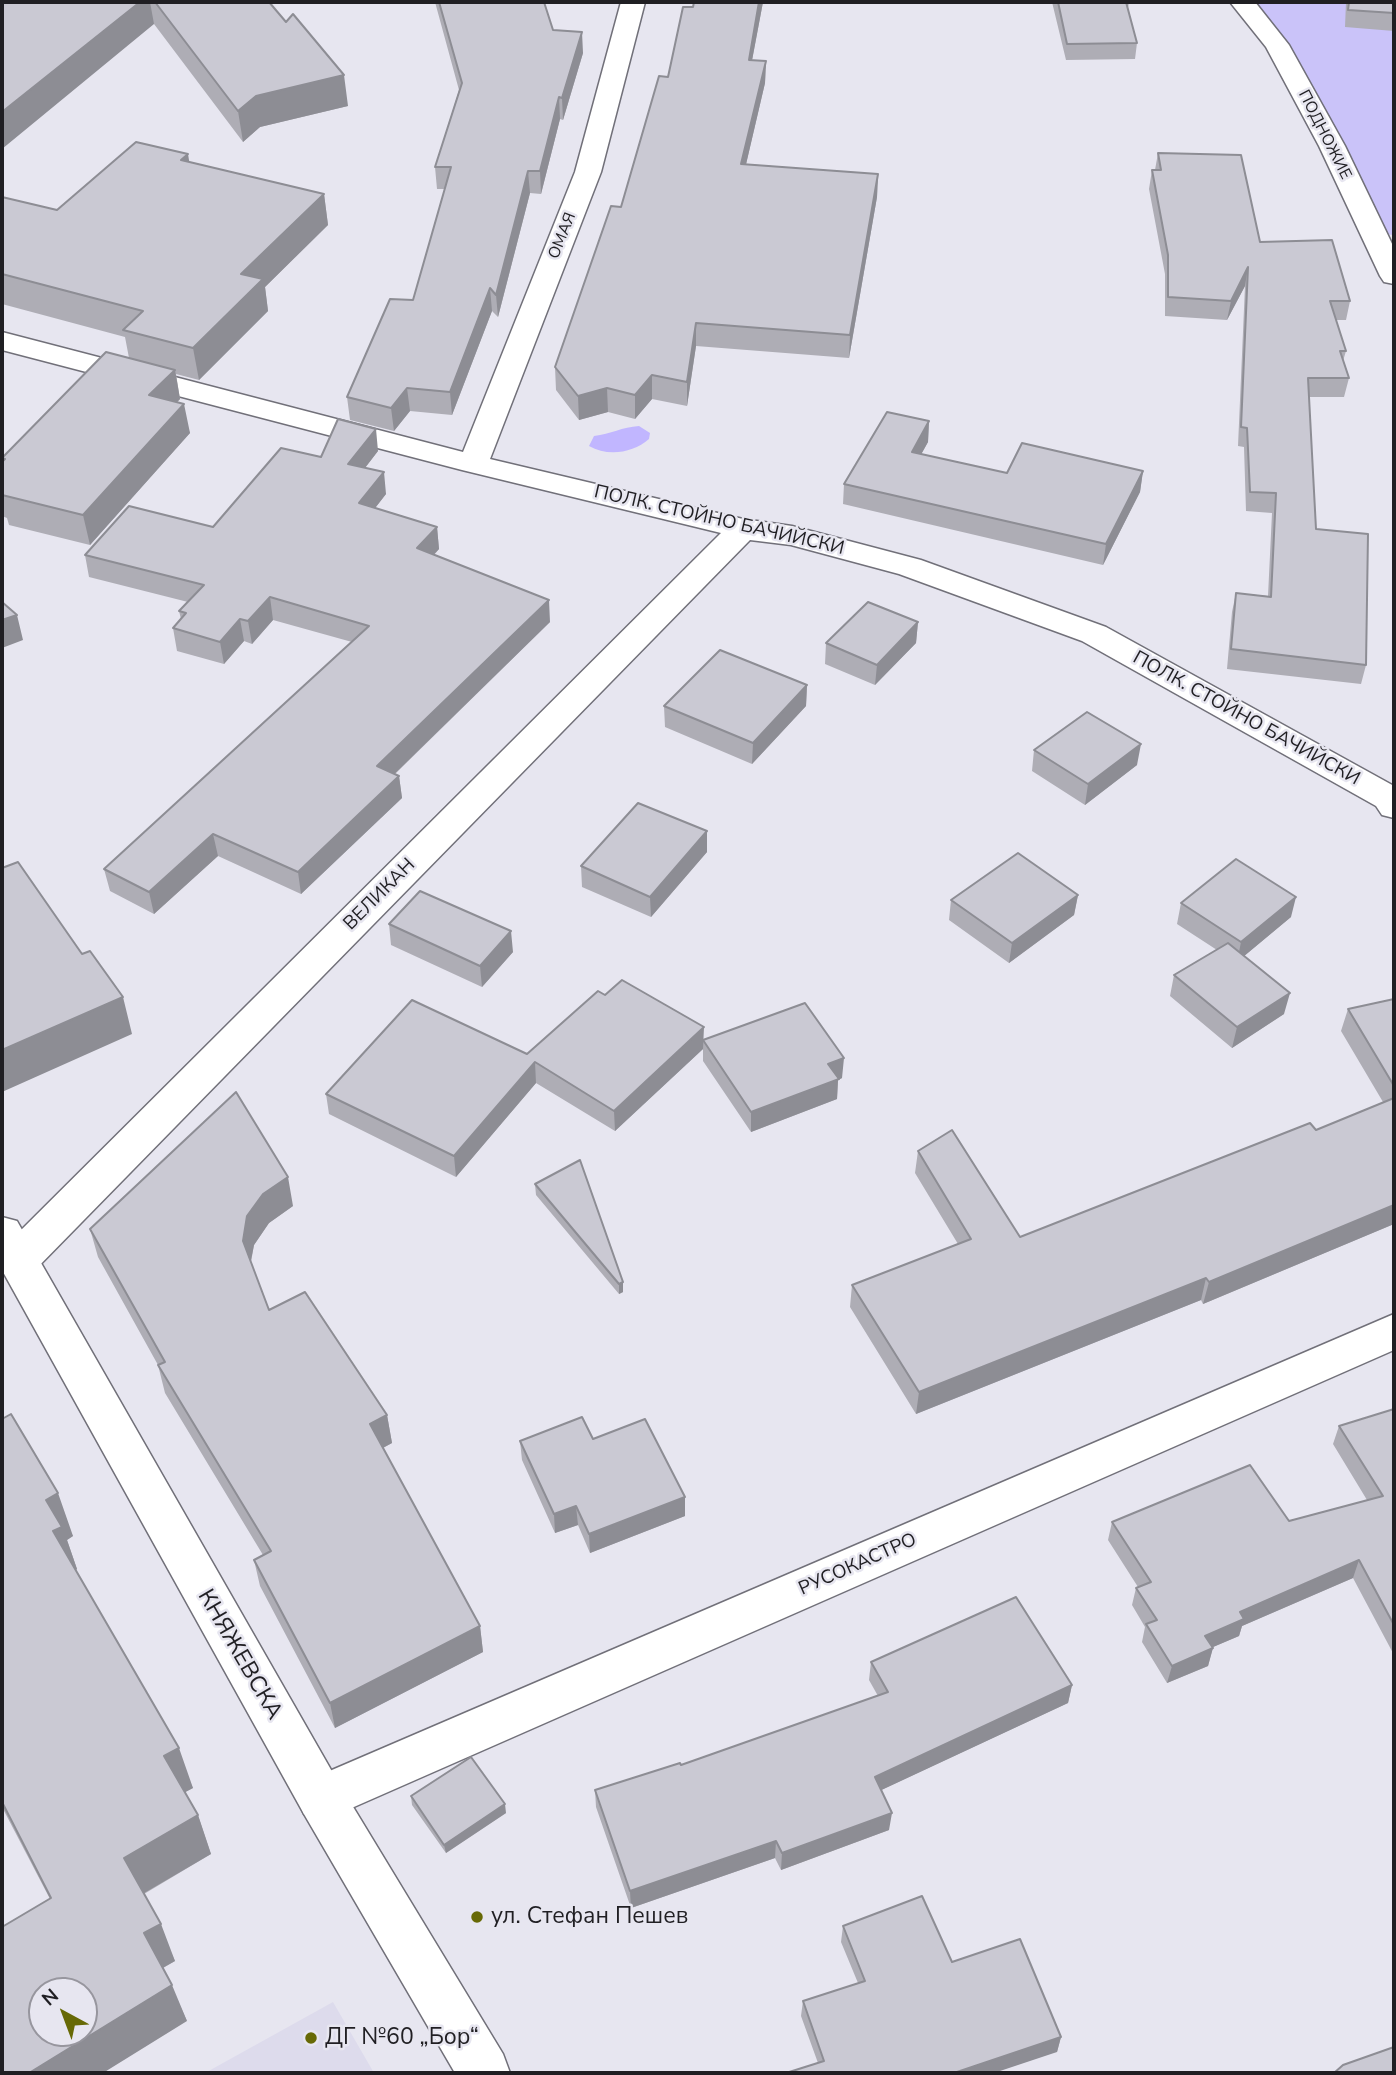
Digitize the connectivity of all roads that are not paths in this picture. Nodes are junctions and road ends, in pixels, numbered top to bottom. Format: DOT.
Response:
graph roads {
  1 [pos="633,2"];
  2 [pos="1242,2"];
  3 [pos="1383,234"];
  4 [pos="1394,276"];
  5 [pos="2,341"];
  6 [pos="473,464"];
  7 [pos="743,529"];
  8 [pos="1392,798"];
  9 [pos="9,1247"];
  10 [pos="1394,1331"];
  11 [pos="321,1798"];
  12 [pos="484,2073"];
  1 -- 6 [label="street, ОМАЯ"];
  2 -- 3 [label="street, ПОДНОЖИЕ"];
  3 -- 4 [label="street, ПОДНОЖИЕ"];
  5 -- 6 [label="street, ПОЛК. СТОЙНО БАЧИЙСКИ"];
  6 -- 7 [label="street, ПОЛК. СТОЙНО БАЧИЙСКИ"];
  7 -- 8 [label="street, ПОЛК. СТОЙНО БАЧИЙСКИ"];
  7 -- 9 [label="street, ВЕЛИКАН"];
  9 -- 11 [label="street, КНЯЖЕВСКА"];
  10 -- 11 [label="street, РУСОКАСТРО"];
  11 -- 12 [label="street, КНЯЖЕВСКА"];
}
